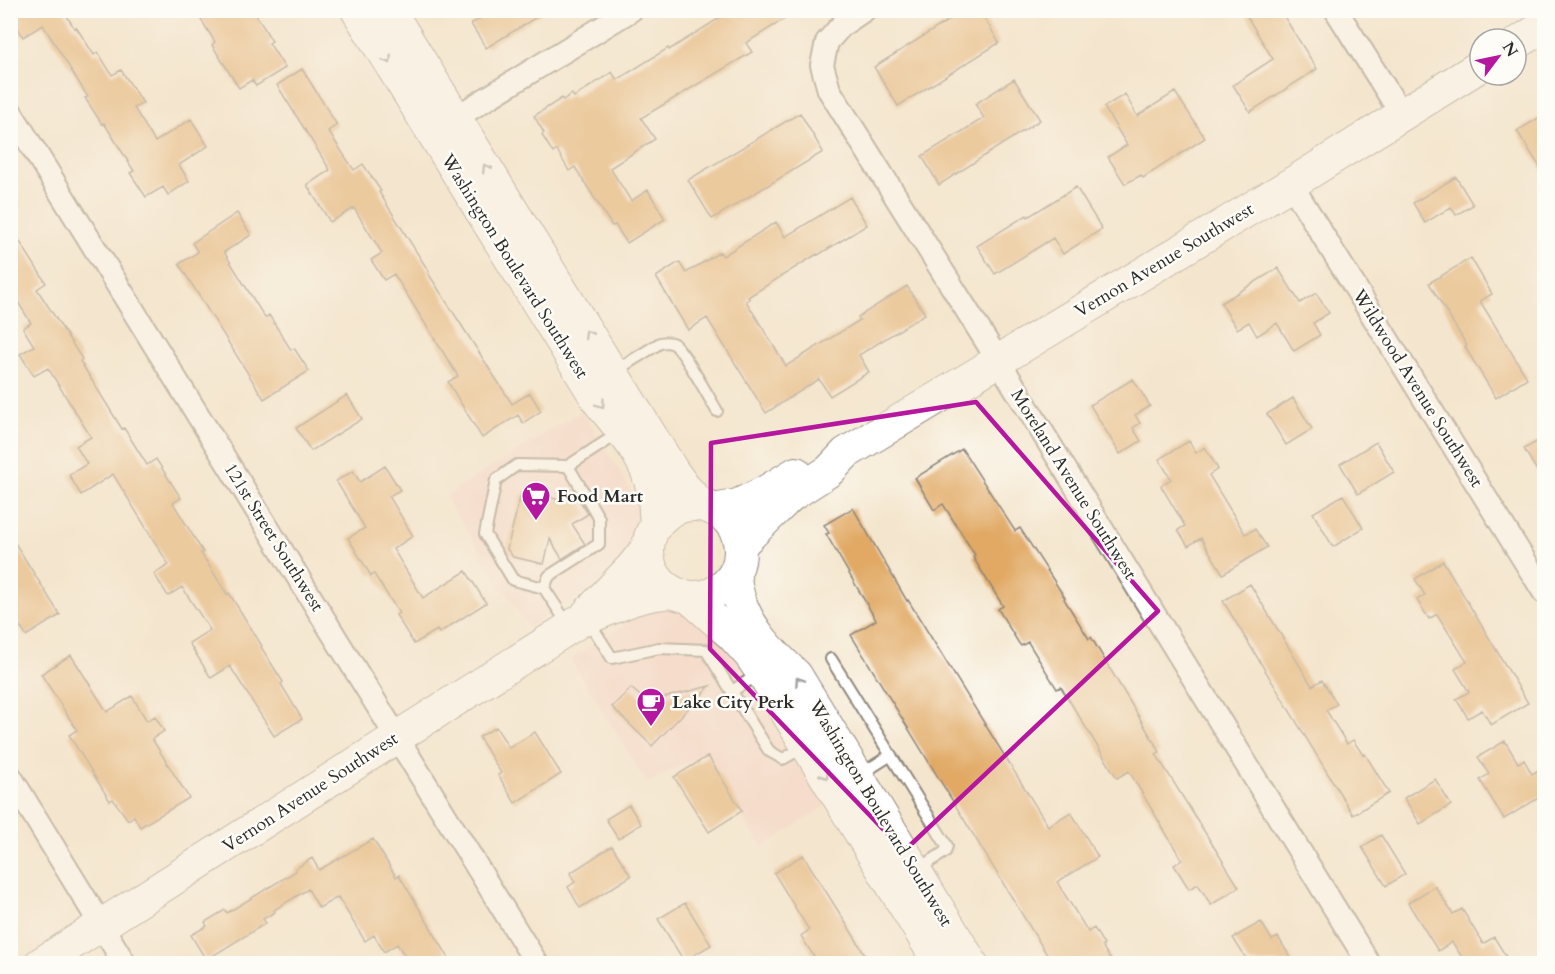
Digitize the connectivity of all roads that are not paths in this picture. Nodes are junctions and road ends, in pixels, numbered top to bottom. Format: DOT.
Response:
graph roads {
  1 [pos="357,10"];
  2 [pos="389,10"];
  3 [pos="631,10"];
  4 [pos="864,10"];
  5 [pos="1336,10"];
  6 [pos="1545,26"];
  7 [pos="1528,37"];
  8 [pos="1468,74"];
  9 [pos="10,111"];
  10 [pos="1402,115"];
  11 [pos="455,118"];
  12 [pos="1291,184"];
  13 [pos="998,360"];
  14 [pos="612,372"];
  15 [pos="717,411"];
  16 [pos="622,431"];
  17 [pos="846,453"];
  18 [pos="568,466"];
  19 [pos="708,508"];
  20 [pos="652,536"];
  21 [pos="737,559"];
  22 [pos="544,588"];
  23 [pos="1545,592"];
  24 [pos="681,594"];
  25 [pos="579,623"];
  26 [pos="831,659"];
  27 [pos="762,672"];
  28 [pos="732,691"];
  29 [pos="397,736"];
  30 [pos="807,745"];
  31 [pos="891,755"];
  32 [pos="10,776"];
  33 [pos="858,776"];
  34 [pos="916,871"];
  35 [pos="101,925"];
  36 [pos="40,963"];
  37 [pos="125,963"];
  38 [pos="537,963"];
  39 [pos="940,963"];
  40 [pos="972,963"];
  41 [pos="1369,963"];
  1 -- 16 [label="main road, Washington Boulevard Southwest, one-way"];
  2 -- 11 [label="main road, Washington Boulevard Southwest"];
  3 -- 11 [label="street"];
  4 -- 13 [label="street, Moreland Avenue Southwest"];
  5 -- 10 [label="street"];
  6 -- 7 [label="main road"];
  8 -- 10 [label="main road, Vernon Avenue Southwest"];
  9 -- 29 [label="street, 121st Street Southwest"];
  10 -- 12 [label="main road, Vernon Avenue Southwest"];
  14 -- 11 [label="main road, Washington Boulevard Southwest, one-way"];
  12 -- 13 [label="main road, Vernon Avenue Southwest"];
  12 -- 23 [label="street, Wildwood Avenue Southwest"];
  13 -- 17 [label="main road, Vernon Avenue Southwest"];
  13 -- 41 [label="street, Moreland Avenue Southwest"];
  14 -- 15 [label="lane"];
  14 -- 19 [label="main road, Washington Boulevard Southwest"];
  16 -- 18 [label="lane"];
  16 -- 20 [label="main road, Washington Boulevard Southwest"];
  17 -- 19 [label="main road, Vernon Avenue Southwest"];
  17 -- 21 [label="main road, Vernon Avenue Southwest"];
  18 -- 22 [label="lane"];
  18 -- 22 [label="lane"];
  19 -- 20 [label="main road"];
  19 -- 21 [label="main road"];
  20 -- 24 [label="main road"];
  20 -- 25 [label="main road, Vernon Avenue Southwest"];
  21 -- 24 [label="main road"];
  33 -- 21 [label="main road, Washington Boulevard Southwest, one-way"];
  22 -- 25 [label="lane"];
  24 -- 25 [label="main road, Vernon Avenue Southwest"];
  24 -- 27 [label="main road, Washington Boulevard Southwest"];
  25 -- 28 [label="lane"];
  25 -- 29 [label="main road, Vernon Avenue Southwest"];
  26 -- 31 [label="lane"];
  27 -- 28 [label="lane"];
  27 -- 30 [label="main road, Washington Boulevard Southwest"];
  28 -- 30 [label="lane"];
  29 -- 35 [label="main road, Vernon Avenue Southwest"];
  29 -- 38 [label="street, 121st Street Southwest"];
  30 -- 39 [label="main road, Washington Boulevard Southwest, one-way"];
  31 -- 33 [label="lane"];
  31 -- 34 [label="lane"];
  32 -- 35 [label="street"];
  33 -- 34 [label="main road, Washington Boulevard Southwest"];
  34 -- 40 [label="main road, Washington Boulevard Southwest"];
  35 -- 36 [label="main road, Vernon Avenue Southwest"];
  35 -- 37 [label="street"];
}
